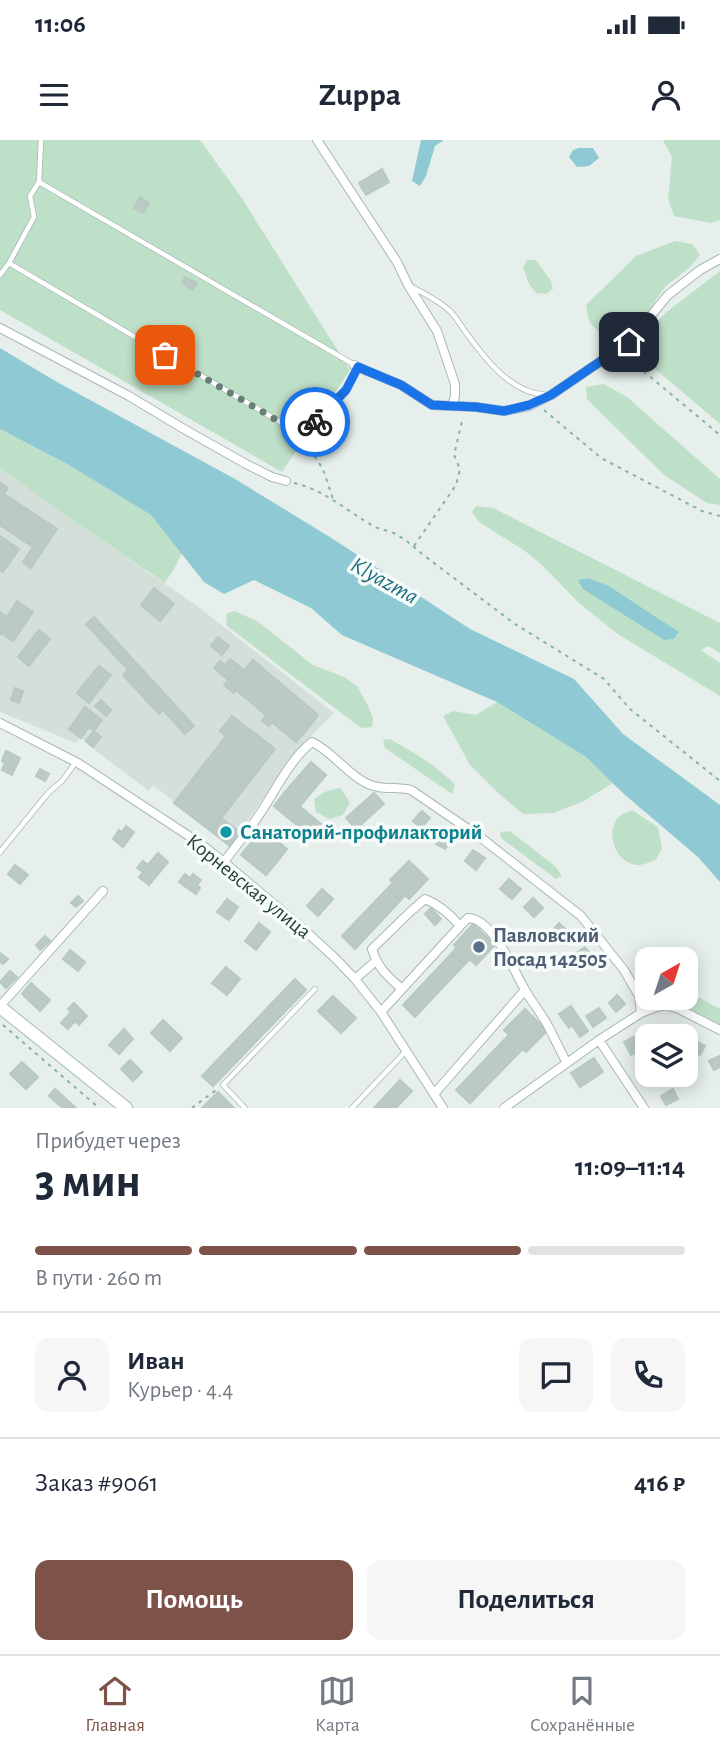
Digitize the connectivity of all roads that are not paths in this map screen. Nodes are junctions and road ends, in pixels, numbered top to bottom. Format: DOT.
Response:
graph roads {
  1 [pos="41,140"];
  2 [pos="317,140"];
  3 [pos="39,182"];
  4 [pos="720,259"];
  5 [pos="9,263"];
  6 [pos="0,275"];
  7 [pos="408,285"];
  8 [pos="0,328"];
  9 [pos="356,366"];
  10 [pos="551,395"];
  11 [pos="452,406"];
  12 [pos="286,481"];
  13 [pos="0,723"];
  14 [pos="76,762"];
  15 [pos="0,852"];
  16 [pos="224,862"];
  17 [pos="103,891"];
  18 [pos="460,926"];
  19 [pos="376,961"];
  20 [pos="355,979"];
  21 [pos="315,989"];
  22 [pos="402,989"];
  23 [pos="525,990"];
  24 [pos="0,1006"];
  25 [pos="381,1012"];
  26 [pos="642,1013"];
  27 [pos="720,1030"];
  28 [pos="599,1040"];
  29 [pos="406,1051"];
  30 [pos="567,1063"];
  31 [pos="433,1094"];
  32 [pos="125,1108"];
  33 [pos="245,1108"];
  34 [pos="352,1108"];
  35 [pos="443,1108"];
  36 [pos="504,1108"];
  37 [pos="644,1108"];
  1 -- 3 [label="lane"];
  2 -- 7 [label="street"];
  3 -- 5 [label="lane"];
  3 -- 9 [label="lane"];
  4 -- 10 [label="street"];
  5 -- 6 [label="lane"];
  5 -- 9 [label="lane"];
  7 -- 10 [label="lane"];
  7 -- 11 [label="street"];
  8 -- 12 [label="street"];
  9 -- 11 [label="street"];
  10 -- 11 [label="street"];
  13 -- 14 [label="street, Корневская улица"];
  14 -- 15 [label="lane"];
  14 -- 16 [label="street, Корневская улица"];
  16 -- 20 [label="street, Корневская улица"];
  16 -- 26 [label="street"];
  17 -- 24 [label="street"];
  18 -- 19 [label="street"];
  18 -- 22 [label="street"];
  18 -- 23 [label="street"];
  19 -- 20 [label="street"];
  19 -- 22 [label="street"];
  20 -- 25 [label="street, Корневская улица"];
  21 -- 33 [label="lane"];
  22 -- 25 [label="street"];
  23 -- 30 [label="street"];
  23 -- 31 [label="street"];
  24 -- 32 [label="street"];
  25 -- 29 [label="street, Корневская улица"];
  26 -- 27 [label="street"];
  26 -- 28 [label="street"];
  28 -- 30 [label="street"];
  28 -- 37 [label="street"];
  29 -- 31 [label="street, Корневская улица"];
  29 -- 34 [label="lane"];
  30 -- 36 [label="street"];
  31 -- 35 [label="street, Корневская улица"];
}
